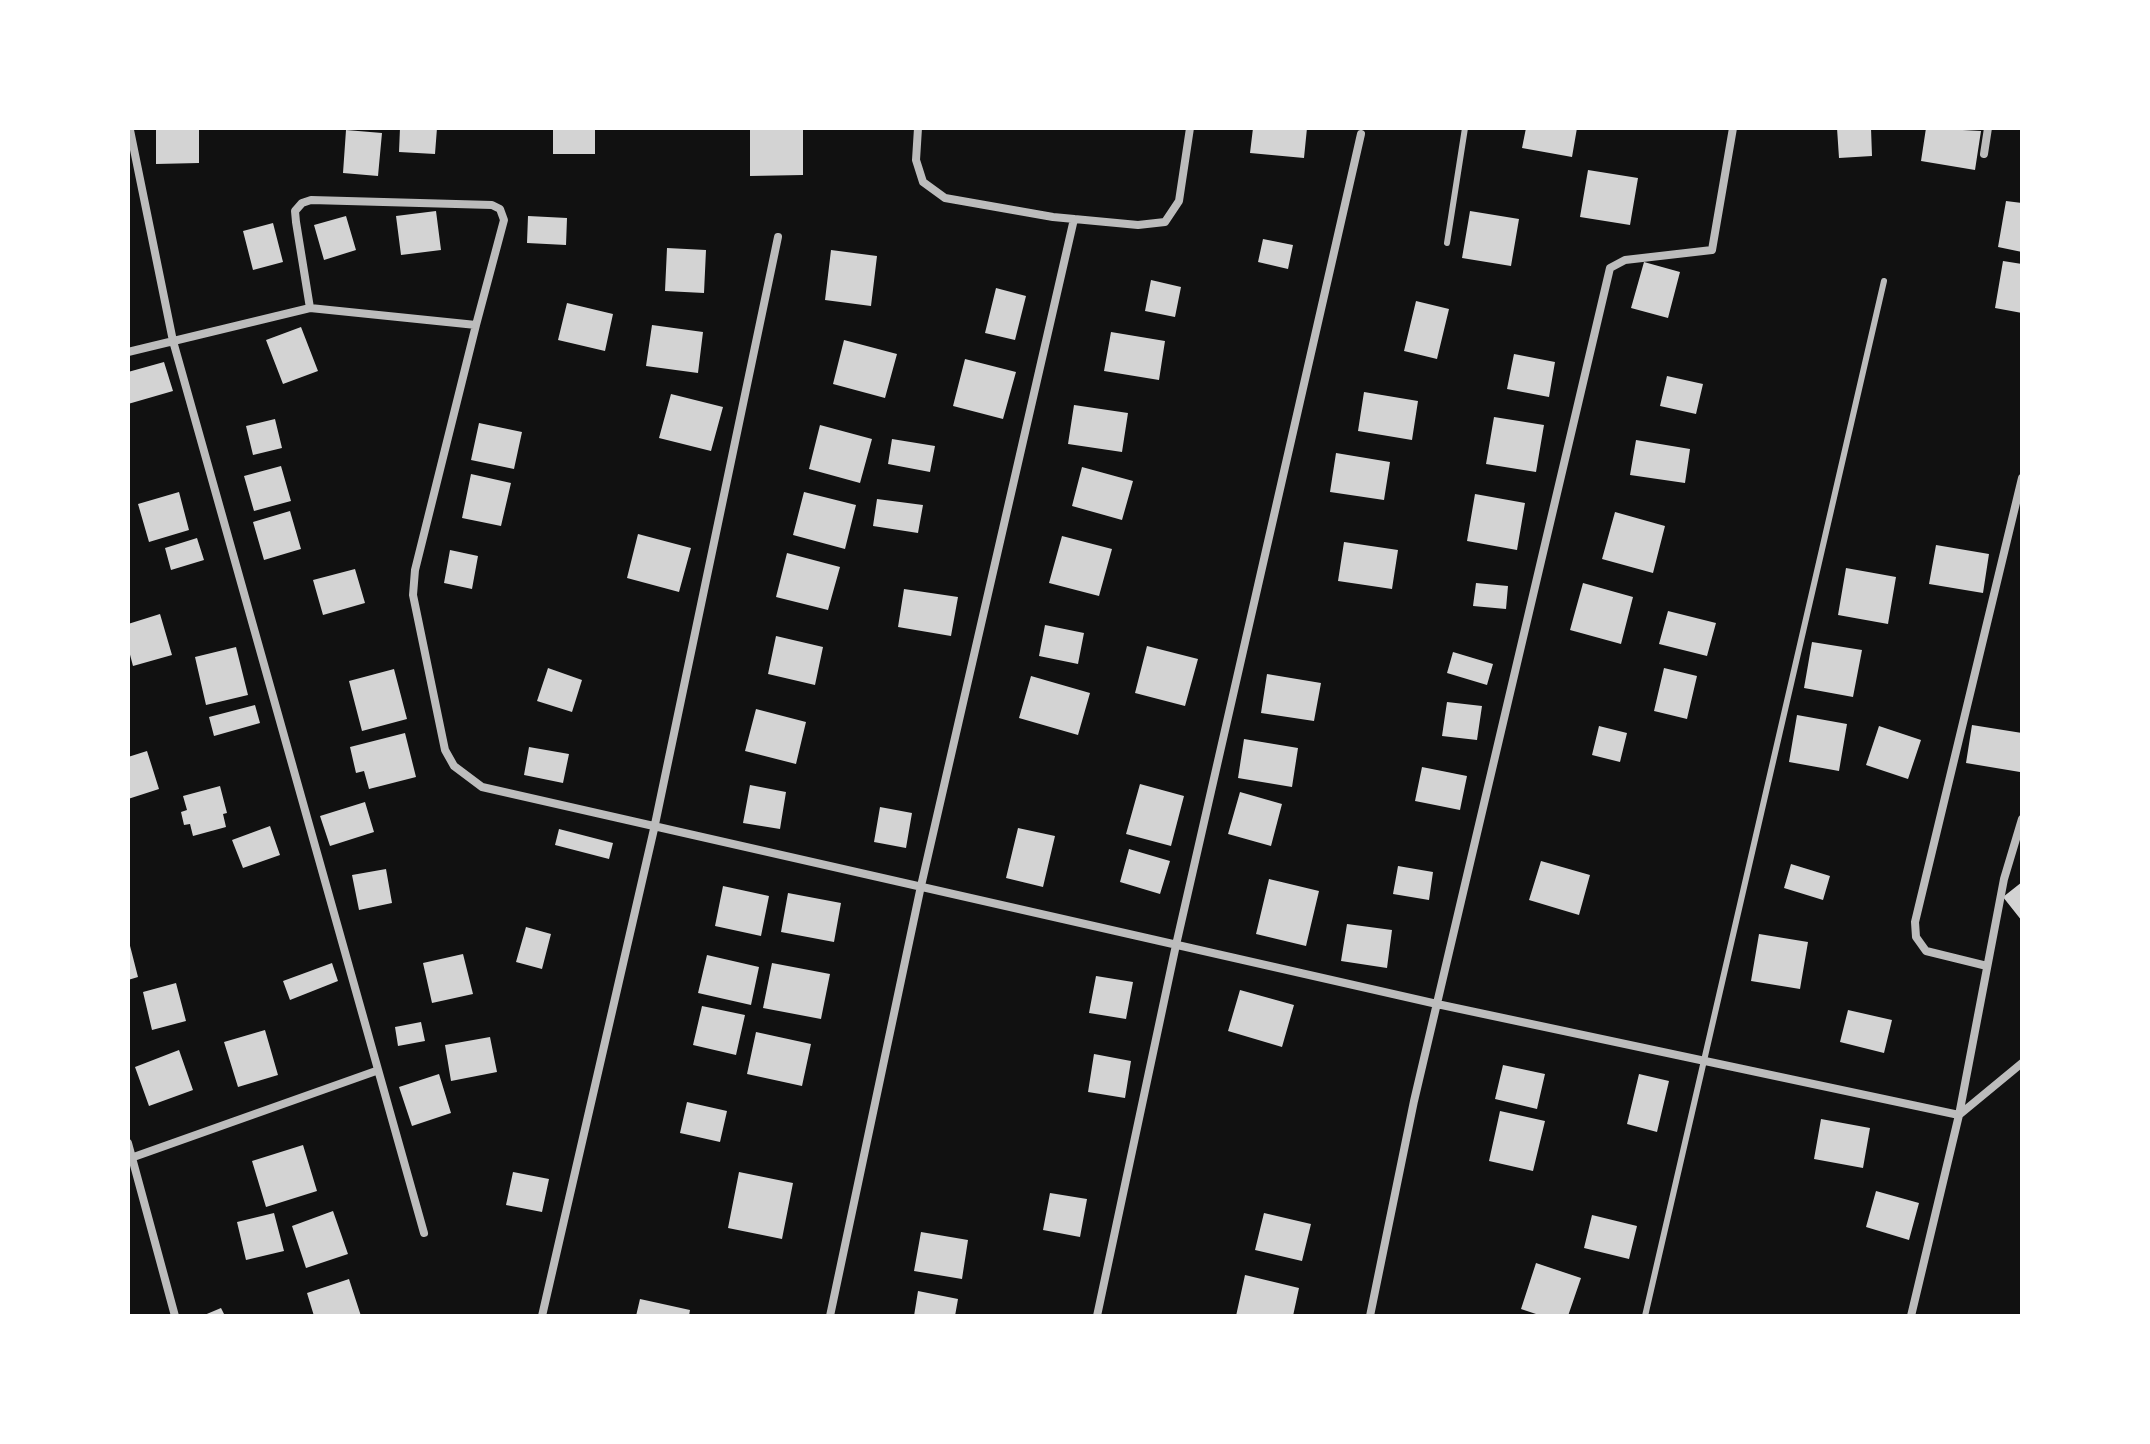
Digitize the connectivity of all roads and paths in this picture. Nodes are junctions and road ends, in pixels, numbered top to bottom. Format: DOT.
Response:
graph roads {
  1 [pos="918,128"];
  2 [pos="1190,128"];
  3 [pos="1465,128"];
  4 [pos="1733,128"];
  5 [pos="1988,128"];
  6 [pos="130,130"];
  7 [pos="1361,134"];
  8 [pos="1984,154"];
  9 [pos="1074,219"];
  10 [pos="778,237"];
  11 [pos="1447,243"];
  12 [pos="1884,281"];
  13 [pos="310,308"];
  14 [pos="476,325"];
  15 [pos="173,341"];
  16 [pos="128,352"];
  17 [pos="2022,478"];
  18 [pos="2022,819"];
  19 [pos="654,829"];
  20 [pos="921,886"];
  21 [pos="1176,945"];
  22 [pos="1987,966"];
  23 [pos="1437,1004"];
  24 [pos="1701,1063"];
  25 [pos="2022,1063"];
  26 [pos="376,1071"];
  27 [pos="1959,1115"];
  28 [pos="128,1143"];
  29 [pos="130,1158"];
  30 [pos="424,1233"];
  31 [pos="175,1316"];
  32 [pos="542,1316"];
  33 [pos="830,1316"];
  34 [pos="1097,1316"];
  35 [pos="1370,1316"];
  36 [pos="1645,1316"];
  37 [pos="1911,1316"];
  1 -- 9 [label="street"];
  2 -- 9 [label="street"];
  3 -- 11 [label="lane"];
  4 -- 23 [label="street"];
  5 -- 8 [label="street"];
  6 -- 15 [label="street"];
  7 -- 21 [label="street"];
  9 -- 20 [label="street"];
  10 -- 19 [label="street"];
  12 -- 24 [label="lane"];
  13 -- 14 [label="street"];
  13 -- 14 [label="street"];
  13 -- 15 [label="street"];
  14 -- 19 [label="street"];
  15 -- 16 [label="street"];
  15 -- 26 [label="street"];
  17 -- 22 [label="street"];
  18 -- 22 [label="street"];
  19 -- 20 [label="street"];
  19 -- 32 [label="street"];
  20 -- 21 [label="street"];
  20 -- 33 [label="street"];
  21 -- 23 [label="street"];
  21 -- 34 [label="street"];
  22 -- 27 [label="street"];
  23 -- 24 [label="street"];
  23 -- 35 [label="street"];
  24 -- 27 [label="street"];
  24 -- 36 [label="lane"];
  25 -- 27 [label="street"];
  26 -- 29 [label="street"];
  26 -- 30 [label="street"];
  27 -- 37 [label="street"];
  28 -- 29 [label="street"];
  29 -- 31 [label="street"];
}
